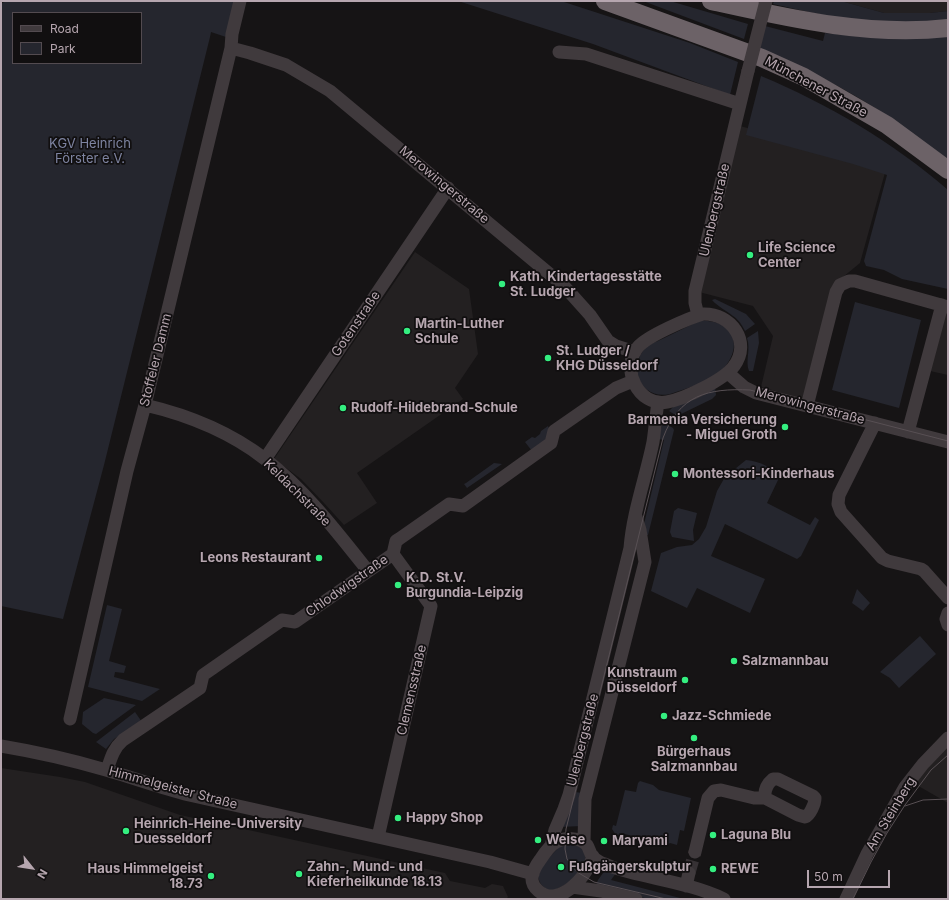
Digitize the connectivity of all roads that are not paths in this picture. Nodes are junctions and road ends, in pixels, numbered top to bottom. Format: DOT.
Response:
graph roads {
  1 [pos="240,1"];
  2 [pos="605,1"];
  3 [pos="711,1"];
  4 [pos="766,1"];
  5 [pos="948,28"];
  6 [pos="231,48"];
  7 [pos="559,52"];
  8 [pos="740,104"];
  9 [pos="948,170"];
  10 [pos="448,188"];
  11 [pos="945,306"];
  12 [pos="698,315"];
  13 [pos="635,352"];
  14 [pos="728,373"];
  15 [pos="633,381"];
  16 [pos="658,402"];
  17 [pos="146,405"];
  18 [pos="807,406"];
  19 [pos="875,423"];
  20 [pos="908,432"];
  21 [pos="948,442"];
  22 [pos="264,459"];
  23 [pos="635,514"];
  24 [pos="393,554"];
  25 [pos="368,571"];
  26 [pos="948,598"];
  27 [pos="948,613"];
  28 [pos="948,625"];
  29 [pos="70,719"];
  30 [pos="948,738"];
  31 [pos="1,746"];
  32 [pos="107,770"];
  33 [pos="765,798"];
  34 [pos="378,837"];
  35 [pos="584,842"];
  36 [pos="551,846"];
  37 [pos="695,852"];
  38 [pos="592,856"];
  39 [pos="532,874"];
  40 [pos="690,874"];
  41 [pos="686,886"];
  42 [pos="572,887"];
  43 [pos="535,895"];
  44 [pos="636,899"];
  45 [pos="724,899"];
  46 [pos="846,899"];
  1 -- 6 [label="street, Stoffeler Damm"];
  2 -- 9 [label="highway, Münchener Straße"];
  3 -- 5 [label="highway"];
  4 -- 8 [label="street, Ulenbergstraße, bridge"];
  6 -- 10 [label="street, Merowingerstraße"];
  6 -- 17 [label="street, Stoffeler Damm"];
  7 -- 8 [label="street"];
  8 -- 12 [label="street, Ulenbergstraße"];
  10 -- 13 [label="street, Merowingerstraße"];
  10 -- 22 [label="street, Gotenstraße"];
  11 -- 18 [label="street"];
  11 -- 20 [label="street"];
  12 -- 13 [label="street"];
  12 -- 14 [label="street"];
  13 -- 15 [label="street"];
  14 -- 16 [label="street"];
  14 -- 18 [label="street, Merowingerstraße"];
  15 -- 16 [label="street"];
  15 -- 24 [label="street, Chlodwigstraße"];
  16 -- 23 [label="street, Ulenbergstraße"];
  17 -- 22 [label="street, Keldachstraße"];
  17 -- 29 [label="street, Stoffeler Damm"];
  18 -- 19 [label="street, Merowingerstraße"];
  19 -- 20 [label="street, Merowingerstraße"];
  19 -- 26 [label="street, Merowingerstraße"];
  20 -- 21 [label="street, Merowingerstraße"];
  22 -- 25 [label="street, Keldachstraße"];
  23 -- 35 [label="street, Ulenbergstraße"];
  23 -- 36 [label="street, Ulenbergstraße"];
  24 -- 25 [label="street, Chlodwigstraße"];
  24 -- 34 [label="street, Clemensstraße"];
  25 -- 32 [label="street, Chlodwigstraße"];
  27 -- 28 [label="street"];
  30 -- 46 [label="street, Am Steinberg"];
  31 -- 32 [label="street, Himmelgeister Straße"];
  32 -- 34 [label="street, Himmelgeister Straße"];
  33 -- 37 [label="street"];
  34 -- 39 [label="street, Himmelgeister Straße"];
  35 -- 36 [label="street"];
  35 -- 38 [label="street"];
  36 -- 39 [label="street"];
  38 -- 41 [label="street"];
  38 -- 42 [label="street"];
  39 -- 43 [label="street"];
  40 -- 41 [label="street"];
  41 -- 45 [label="street"];
  42 -- 43 [label="street"];
  42 -- 44 [label="street"];
}
